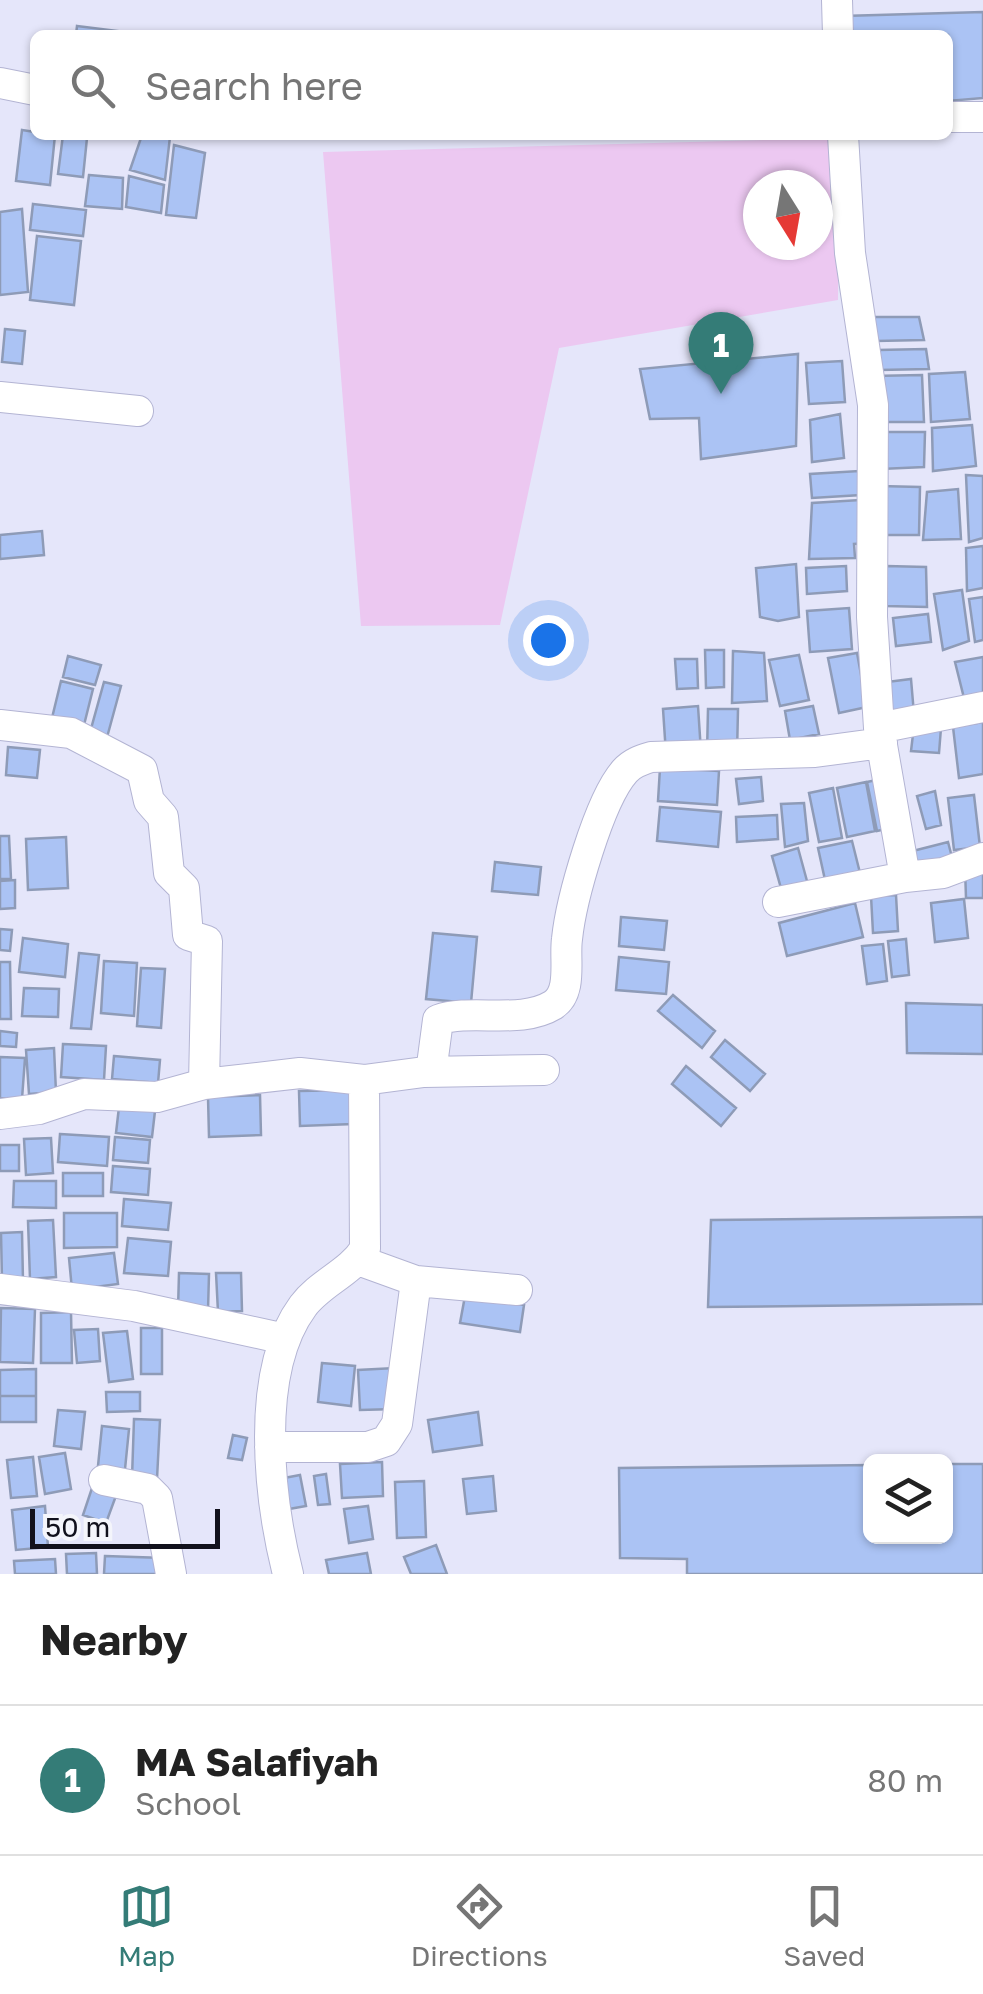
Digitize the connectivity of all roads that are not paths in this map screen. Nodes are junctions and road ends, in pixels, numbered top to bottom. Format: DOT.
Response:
graph roads {
  1 [pos="836,0"];
  2 [pos="838,30"];
  3 [pos="0,83"];
  4 [pos="30,89"];
  5 [pos="953,117"];
  6 [pos="983,117"];
  7 [pos="844,140"];
  8 [pos="0,398"];
  9 [pos="138,411"];
  10 [pos="983,707"];
  11 [pos="0,725"];
  12 [pos="881,735"];
  13 [pos="983,858"];
  14 [pos="905,877"];
  15 [pos="778,902"];
  16 [pos="544,1070"];
  17 [pos="424,1072"];
  18 [pos="364,1080"];
  19 [pos="204,1084"];
  20 [pos="0,1114"];
  21 [pos="358,1260"];
  22 [pos="416,1281"];
  23 [pos="0,1289"];
  24 [pos="517,1290"];
  25 [pos="285,1340"];
  26 [pos="270,1446"];
  27 [pos="104,1480"];
  28 [pos="170,1574"];
  29 [pos="288,1574"];
  1 -- 2 [label="street"];
  3 -- 4 [label="street"];
  5 -- 6 [label="street"];
  7 -- 12 [label="street"];
  8 -- 9 [label="street"];
  10 -- 12 [label="street"];
  11 -- 19 [label="street"];
  12 -- 14 [label="street"];
  12 -- 17 [label="street"];
  13 -- 14 [label="street"];
  14 -- 15 [label="street"];
  16 -- 17 [label="street"];
  17 -- 18 [label="street"];
  18 -- 19 [label="street"];
  18 -- 21 [label="street"];
  19 -- 20 [label="street"];
  21 -- 22 [label="street"];
  21 -- 25 [label="street"];
  22 -- 24 [label="street"];
  22 -- 26 [label="street"];
  23 -- 25 [label="street"];
  25 -- 26 [label="street"];
  26 -- 29 [label="street"];
  27 -- 28 [label="street"];
}
